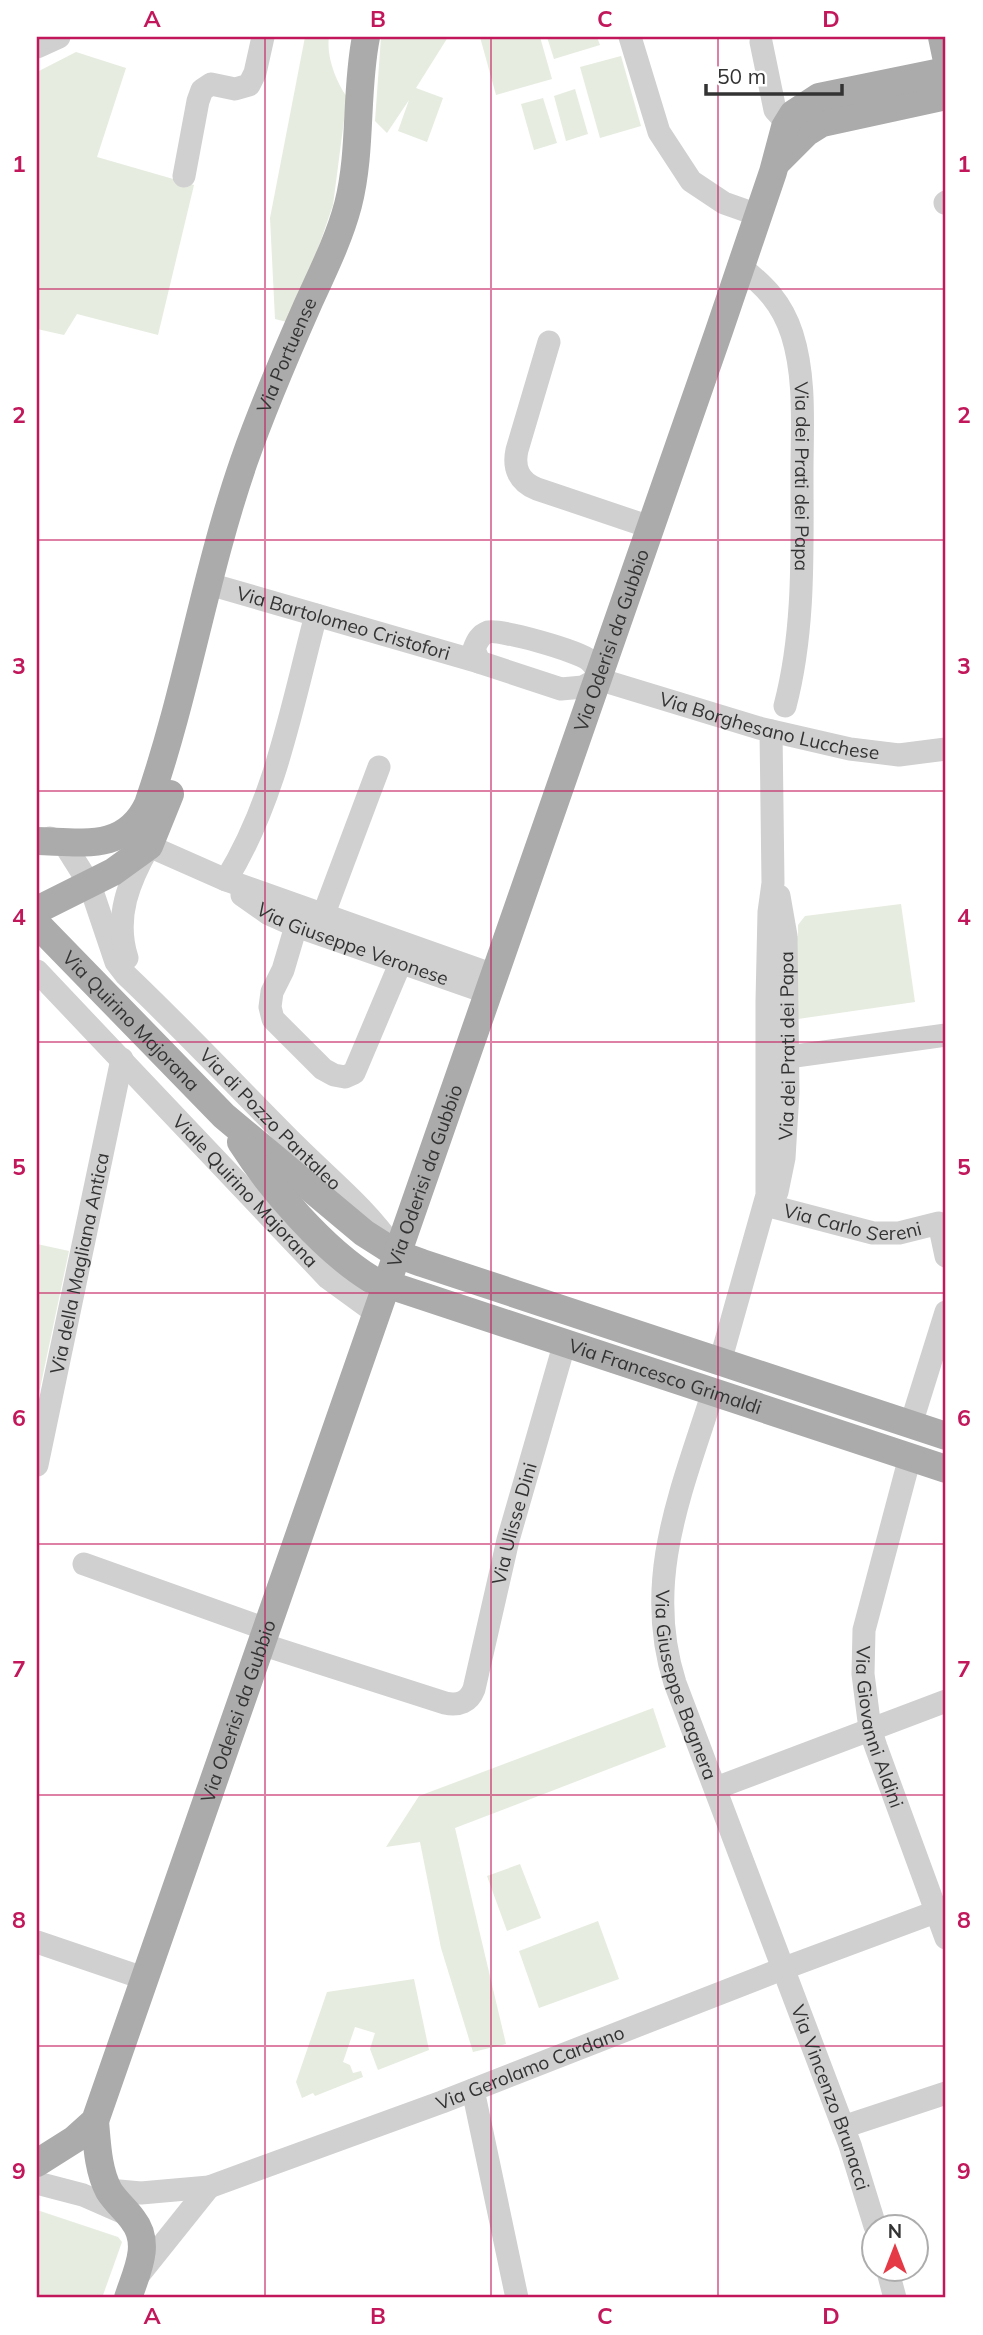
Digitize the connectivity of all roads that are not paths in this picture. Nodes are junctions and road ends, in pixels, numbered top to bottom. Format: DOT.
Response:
graph roads {
  1 [pos="59,37"];
  2 [pos="263,37"];
  3 [pos="366,37"];
  4 [pos="630,37"];
  5 [pos="942,37"];
  6 [pos="761,42"];
  7 [pos="37,47"];
  8 [pos="946,56"];
  9 [pos="946,71"];
  10 [pos="946,96"];
  11 [pos="787,123"];
  12 [pos="776,163"];
  13 [pos="184,176"];
  14 [pos="758,215"];
  15 [pos="741,268"];
  16 [pos="549,342"];
  17 [pos="650,527"];
  18 [pos="209,584"];
  19 [pos="316,615"];
  20 [pos="479,662"];
  21 [pos="187,670"];
  22 [pos="598,679"];
  23 [pos="787,698"];
  24 [pos="771,731"];
  25 [pos="946,749"];
  26 [pos="379,767"];
  27 [pos="46,839"];
  28 [pos="149,846"];
  29 [pos="226,880"];
  30 [pos="774,883"];
  31 [pos="90,885"];
  32 [pos="37,910"];
  33 [pos="323,916"];
  34 [pos="37,924"];
  35 [pos="296,926"];
  36 [pos="400,964"];
  37 [pos="37,971"];
  38 [pos="491,984"];
  39 [pos="140,988"];
  40 [pos="946,1035"];
  41 [pos="788,1057"];
  42 [pos="122,1059"];
  43 [pos="224,1116"];
  44 [pos="766,1205"];
  45 [pos="397,1254"];
  46 [pos="946,1256"];
  47 [pos="387,1284"];
  48 [pos="946,1312"];
  49 [pos="376,1314"];
  50 [pos="565,1342"];
  51 [pos="720,1362"];
  52 [pos="713,1392"];
  53 [pos="911,1424"];
  54 [pos="946,1436"];
  55 [pos="910,1457"];
  56 [pos="37,1465"];
  57 [pos="946,1469"];
  58 [pos="84,1564"];
  59 [pos="263,1636"];
  60 [pos="946,1701"];
  61 [pos="870,1729"];
  62 [pos="716,1788"];
  63 [pos="941,1910"];
  64 [pos="946,1938"];
  65 [pos="37,1941"];
  66 [pos="782,1969"];
  67 [pos="144,1978"];
  68 [pos="473,2090"];
  69 [pos="946,2093"];
  70 [pos="95,2121"];
  71 [pos="843,2127"];
  72 [pos="37,2163"];
  73 [pos="37,2183"];
  74 [pos="209,2188"];
  75 [pos="108,2190"];
  76 [pos="870,2212"];
  77 [pos="130,2216"];
  78 [pos="130,2290"];
  79 [pos="517,2298"];
  1 -- 7 [label="street"];
  2 -- 13 [label="street"];
  3 -- 18 [label="main road, Via Portuense"];
  4 -- 14 [label="street"];
  5 -- 8 [label="main road"];
  6 -- 11 [label="street"];
  9 -- 11 [label="main road"];
  10 -- 12 [label="main road"];
  11 -- 12 [label="main road, Via Oderisi da Gubbio"];
  12 -- 14 [label="main road, Via Oderisi da Gubbio"];
  14 -- 15 [label="main road, Via Oderisi da Gubbio"];
  15 -- 17 [label="main road, Via Oderisi da Gubbio"];
  15 -- 23 [label="street, Via dei Prati dei Papa"];
  16 -- 17 [label="street"];
  17 -- 22 [label="main road, Via Oderisi da Gubbio"];
  18 -- 19 [label="street, Via Bartolomeo Cristofori"];
  18 -- 21 [label="main road, Via Portuense"];
  19 -- 20 [label="street, Via Bartolomeo Cristofori"];
  19 -- 29 [label="street"];
  20 -- 22 [label="street, Via Bartolomeo Cristofori"];
  20 -- 22 [label="street, Via Bartolomeo Cristofori"];
  21 -- 27 [label="main road, Via Portuense"];
  21 -- 28 [label="main road, Via Portuense"];
  22 -- 24 [label="street, Via Borghesano Lucchese"];
  22 -- 38 [label="main road, Via Oderisi da Gubbio"];
  24 -- 25 [label="street, Via Borghesano Lucchese"];
  24 -- 30 [label="street, Via dei Prati dei Papa"];
  26 -- 33 [label="street"];
  27 -- 31 [label="street, Via di Pozzo Pantaleo"];
  28 -- 29 [label="street, Via Giuseppe Veronese"];
  28 -- 31 [label="main road"];
  28 -- 39 [label="street, Via di Pozzo Pantaleo"];
  29 -- 33 [label="street, Via Giuseppe Veronese"];
  29 -- 35 [label="street, Via Giuseppe Veronese"];
  30 -- 41 [label="street, Via dei Prati dei Papa"];
  30 -- 44 [label="street, Via dei Prati dei Papa"];
  31 -- 32 [label="main road"];
  31 -- 39 [label="street, Via di Pozzo Pantaleo"];
  33 -- 38 [label="street, Via Giuseppe Veronese"];
  34 -- 43 [label="main road, Via Quirino Majorana"];
  35 -- 36 [label="street, Via Giuseppe Veronese"];
  35 -- 36 [label="street"];
  36 -- 38 [label="street, Via Giuseppe Veronese"];
  37 -- 42 [label="street, Via Quirino Majorana"];
  38 -- 45 [label="main road, Via Oderisi da Gubbio"];
  39 -- 45 [label="street, Via di Pozzo Pantaleo"];
  40 -- 41 [label="street"];
  41 -- 44 [label="street, Via dei Prati dei Papa"];
  42 -- 49 [label="street, Viale Quirino Majorana"];
  42 -- 56 [label="street, Via della Magliana Antica"];
  43 -- 45 [label="main road, Via Quirino Majorana"];
  43 -- 47 [label="main road, Via Quirino Majorana"];
  44 -- 46 [label="street, Via Carlo Sereni"];
  44 -- 51 [label="street, Via dei Prati dei Papa"];
  45 -- 47 [label="main road, Via Oderisi da Gubbio"];
  45 -- 51 [label="main road, Via Francesco Grimaldi"];
  47 -- 49 [label="main road, Via Oderisi da Gubbio"];
  47 -- 50 [label="main road, Via Francesco Grimaldi"];
  48 -- 53 [label="street"];
  49 -- 59 [label="main road, Via Oderisi da Gubbio"];
  50 -- 52 [label="main road, Via Francesco Grimaldi"];
  50 -- 59 [label="street, Via Ulisse Dini"];
  51 -- 53 [label="main road, Via Francesco Grimaldi"];
  52 -- 55 [label="main road, Via Francesco Grimaldi"];
  52 -- 62 [label="street, Via Giuseppe Bagnera"];
  53 -- 54 [label="main road, Via Francesco Grimaldi"];
  55 -- 57 [label="main road, Via Francesco Grimaldi"];
  55 -- 61 [label="street, Via Giovanni Aldini"];
  58 -- 59 [label="street"];
  59 -- 67 [label="main road, Via Oderisi da Gubbio"];
  60 -- 61 [label="street"];
  61 -- 62 [label="street"];
  61 -- 63 [label="street, Via Giovanni Aldini"];
  62 -- 66 [label="street, Via Giuseppe Bagnera"];
  63 -- 64 [label="street, Via Giovanni Aldini"];
  63 -- 66 [label="street, Via Gerolamo Cardano"];
  65 -- 67 [label="street"];
  66 -- 68 [label="street, Via Gerolamo Cardano"];
  66 -- 71 [label="street, Via Vincenzo Brunacci"];
  67 -- 70 [label="main road, Via Oderisi da Gubbio"];
  68 -- 74 [label="street, Via Gerolamo Cardano"];
  68 -- 79 [label="street"];
  69 -- 71 [label="street"];
  70 -- 72 [label="main road"];
  70 -- 75 [label="main road"];
  71 -- 76 [label="street, Via Vincenzo Brunacci"];
  73 -- 77 [label="street"];
  74 -- 75 [label="street, Via Gerolamo Cardano"];
  74 -- 78 [label="street"];
  75 -- 77 [label="main road"];
  77 -- 78 [label="main road"];
}
